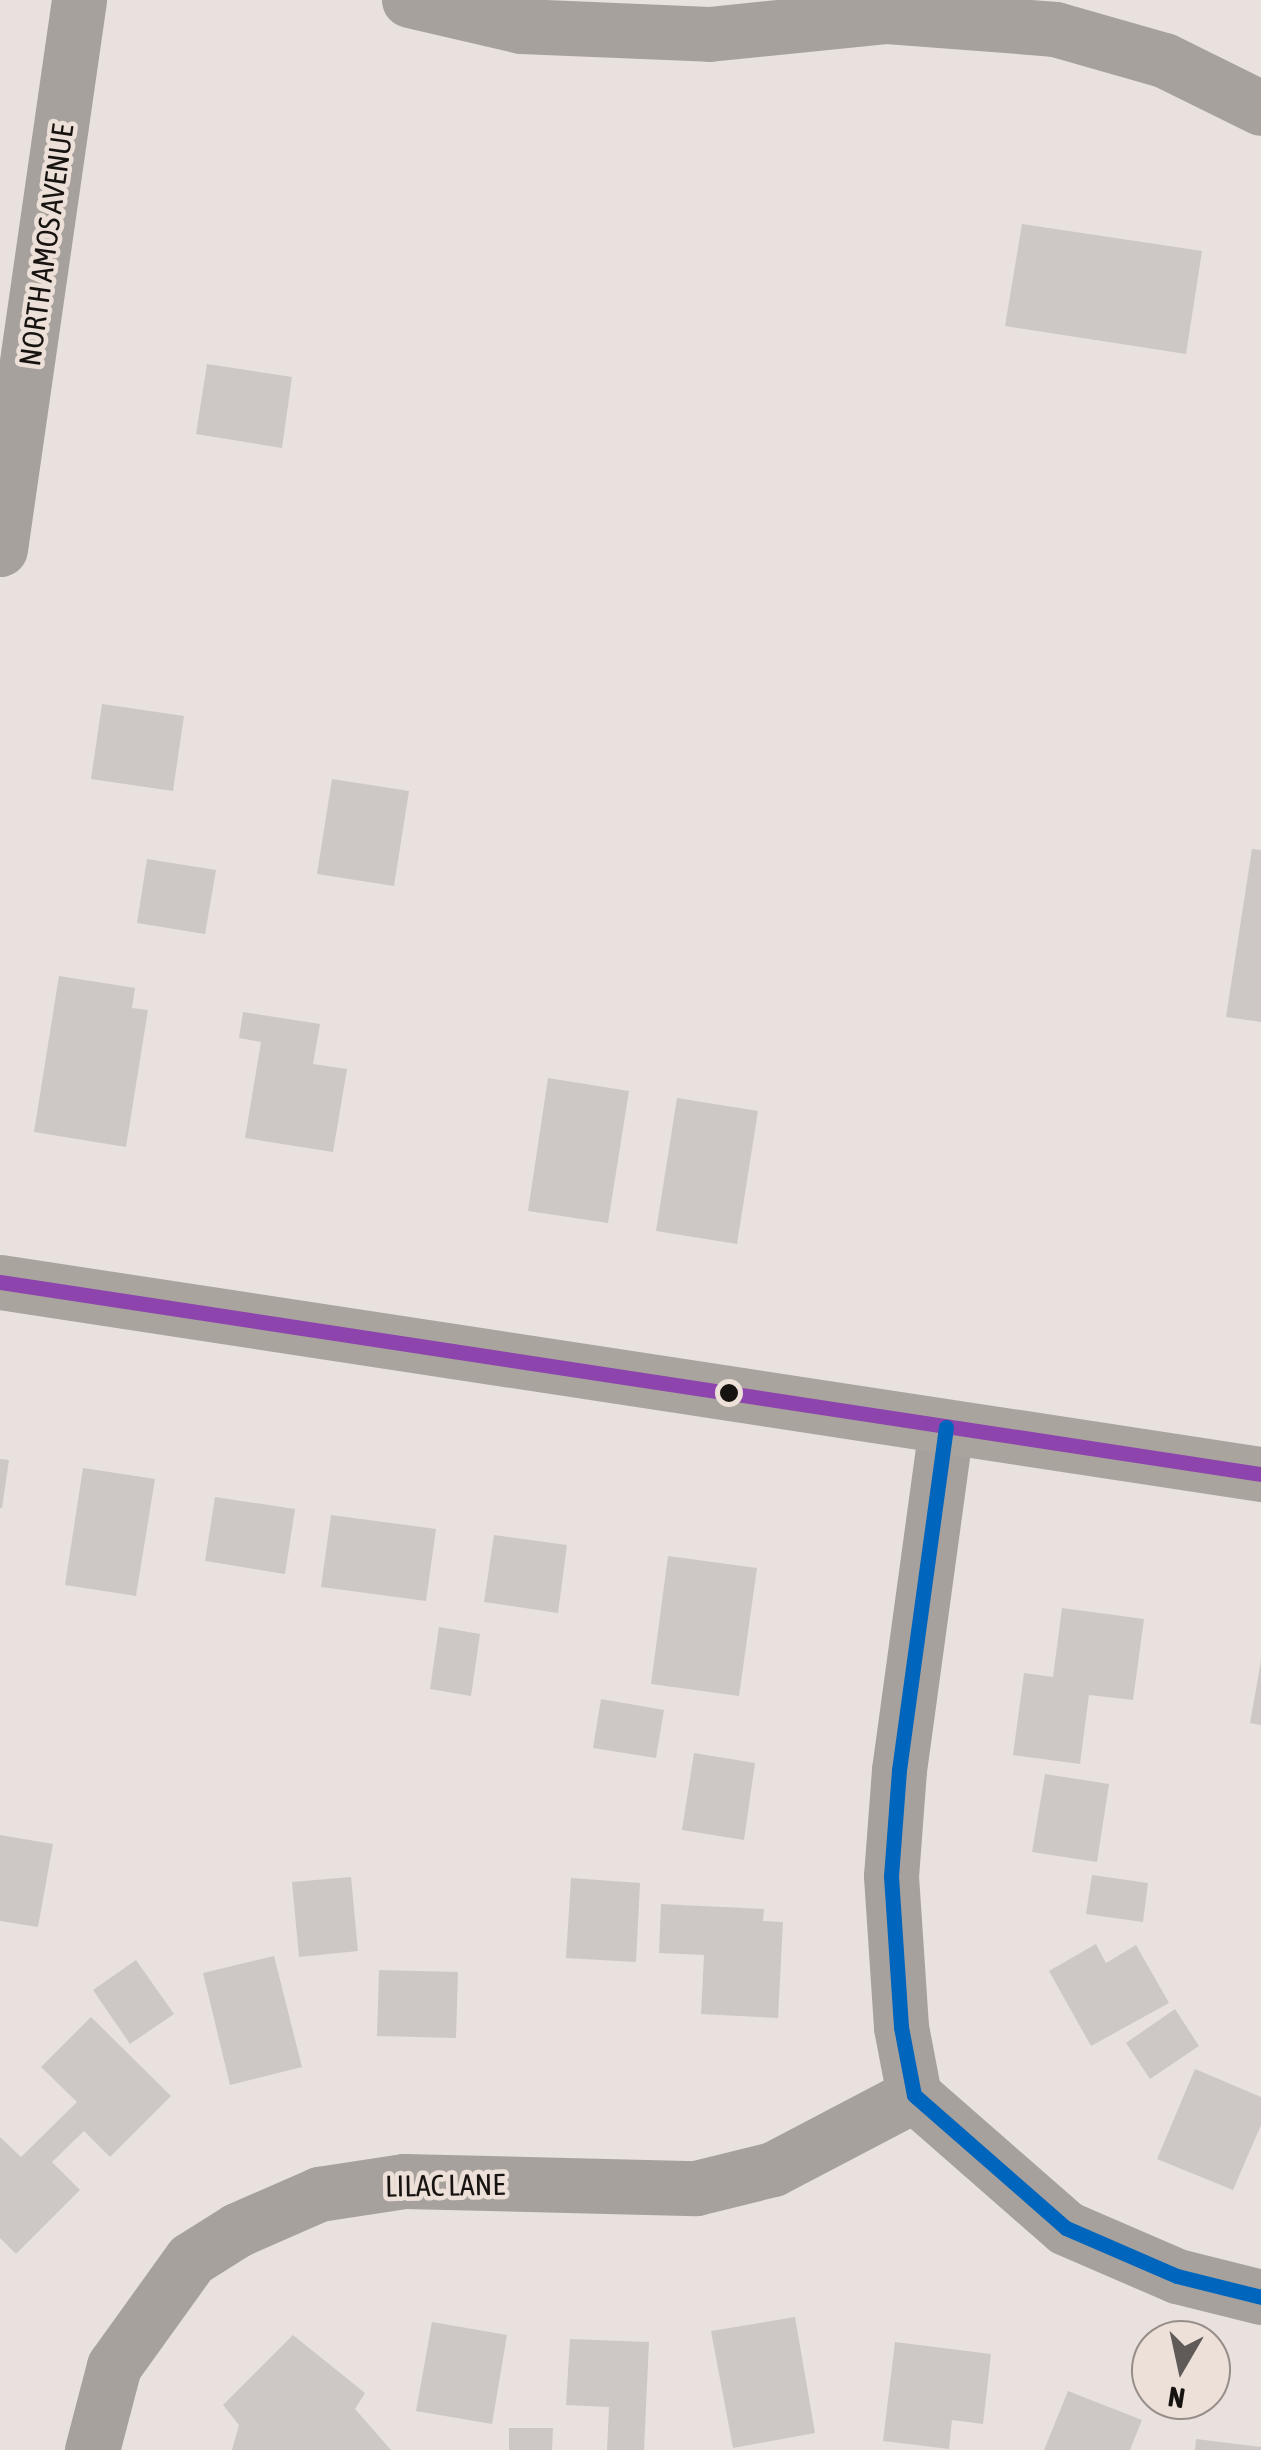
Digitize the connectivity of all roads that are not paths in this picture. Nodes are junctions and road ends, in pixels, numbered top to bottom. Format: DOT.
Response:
graph roads {
  1 [pos="79,0"];
  2 [pos="409,0"];
  3 [pos="1261,108"];
  4 [pos="0,548"];
  5 [pos="0,1282"];
  6 [pos="946,1428"];
  7 [pos="1261,1474"];
  8 [pos="914,2094"];
  9 [pos="1261,2297"];
  10 [pos="92,2450"];
  1 -- 4 [label="street, NORTH AMOS AVENUE"];
  2 -- 3 [label="street"];
  5 -- 6 [label="main road"];
  6 -- 7 [label="main road"];
  6 -- 8 [label="street"];
  8 -- 9 [label="street"];
  8 -- 10 [label="street, LILAC LANE"];
}
